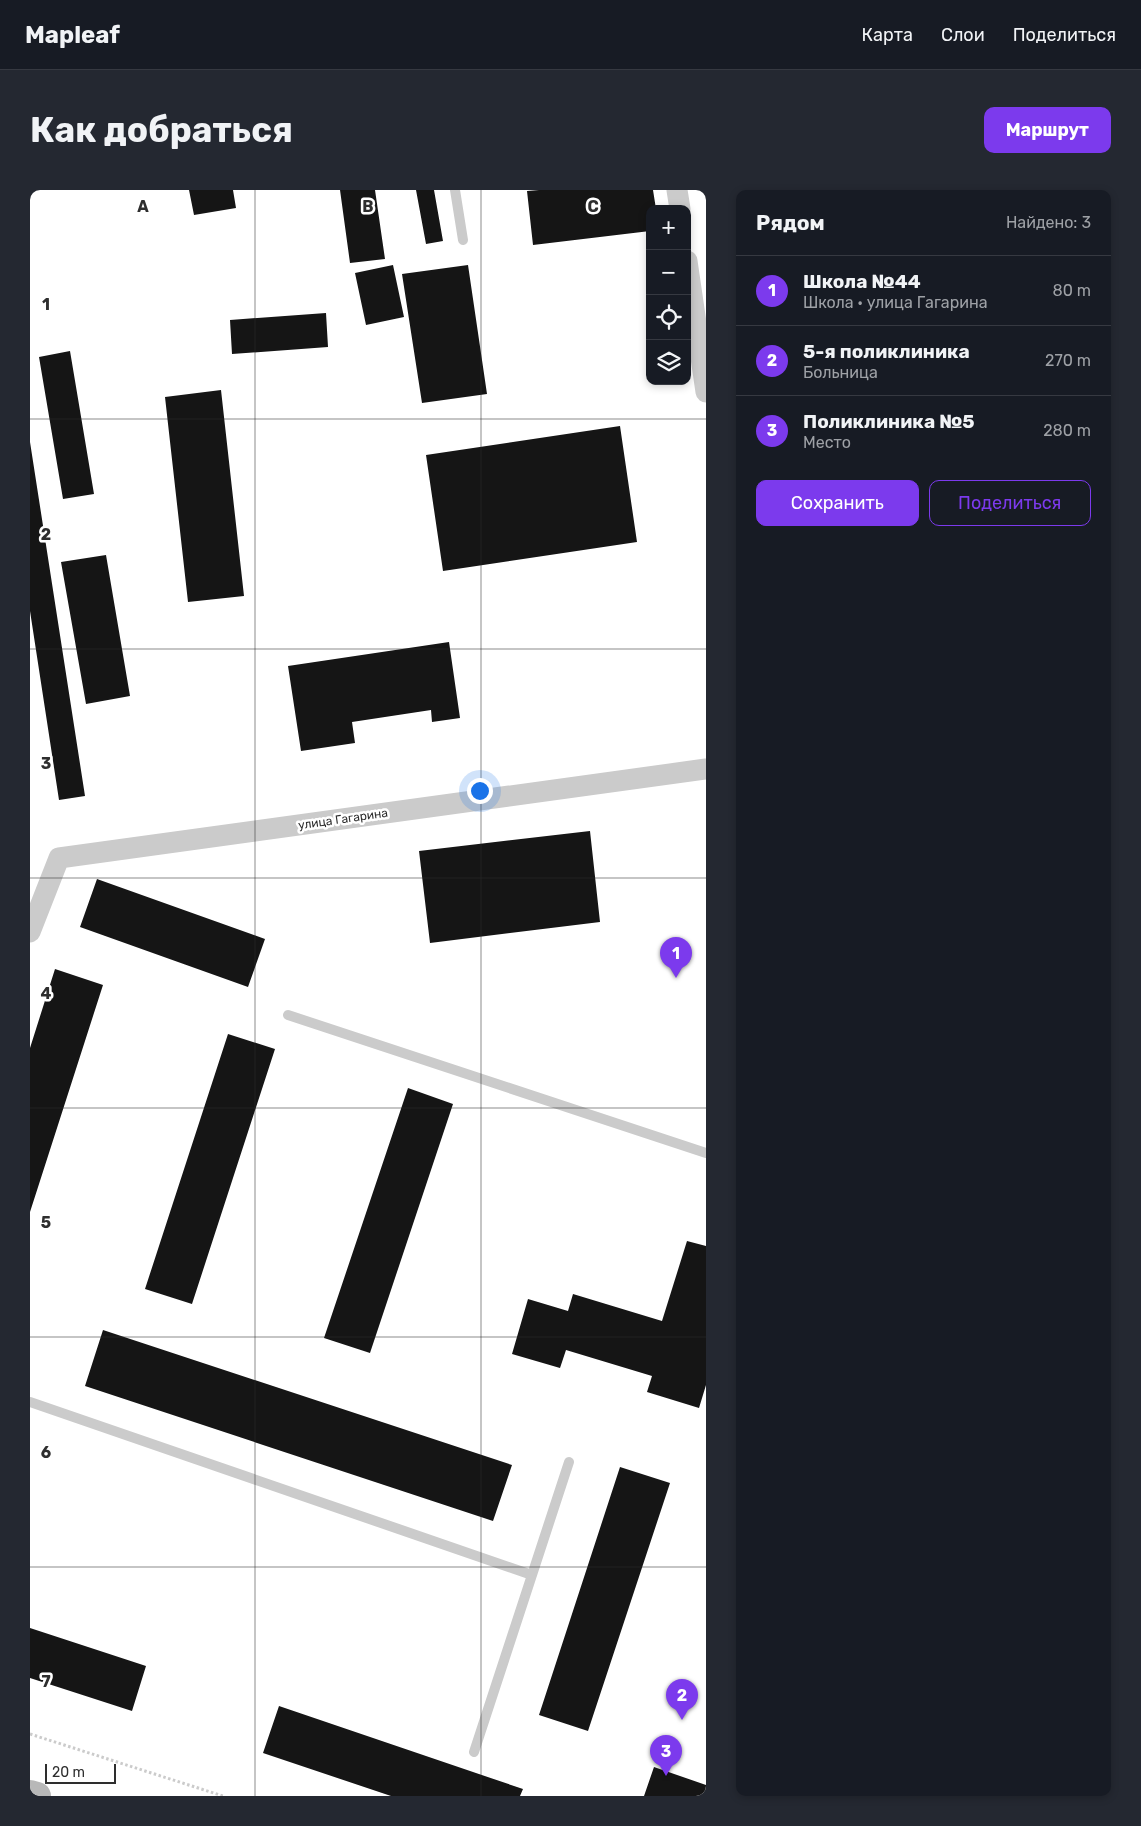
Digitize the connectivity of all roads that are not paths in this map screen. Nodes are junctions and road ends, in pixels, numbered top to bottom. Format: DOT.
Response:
graph roads {
  1 [pos="454,190"];
  2 [pos="677,190"];
  3 [pos="679,205"];
  4 [pos="463,240"];
  5 [pos="691,289"];
  6 [pos="706,392"];
  7 [pos="706,769"];
  8 [pos="30,932"];
  9 [pos="288,1015"];
  10 [pos="706,1153"];
  11 [pos="30,1402"];
  12 [pos="570,1462"];
  13 [pos="532,1575"];
  14 [pos="474,1752"];
  15 [pos="30,1794"];
  16 [pos="37,1796"];
  1 -- 4 [label="lane"];
  2 -- 3 [label="street"];
  5 -- 6 [label="street"];
  7 -- 8 [label="street, улица Гагарина"];
  9 -- 10 [label="lane"];
  11 -- 13 [label="lane"];
  12 -- 13 [label="lane"];
  13 -- 14 [label="lane"];
  15 -- 16 [label="main road"];
}
